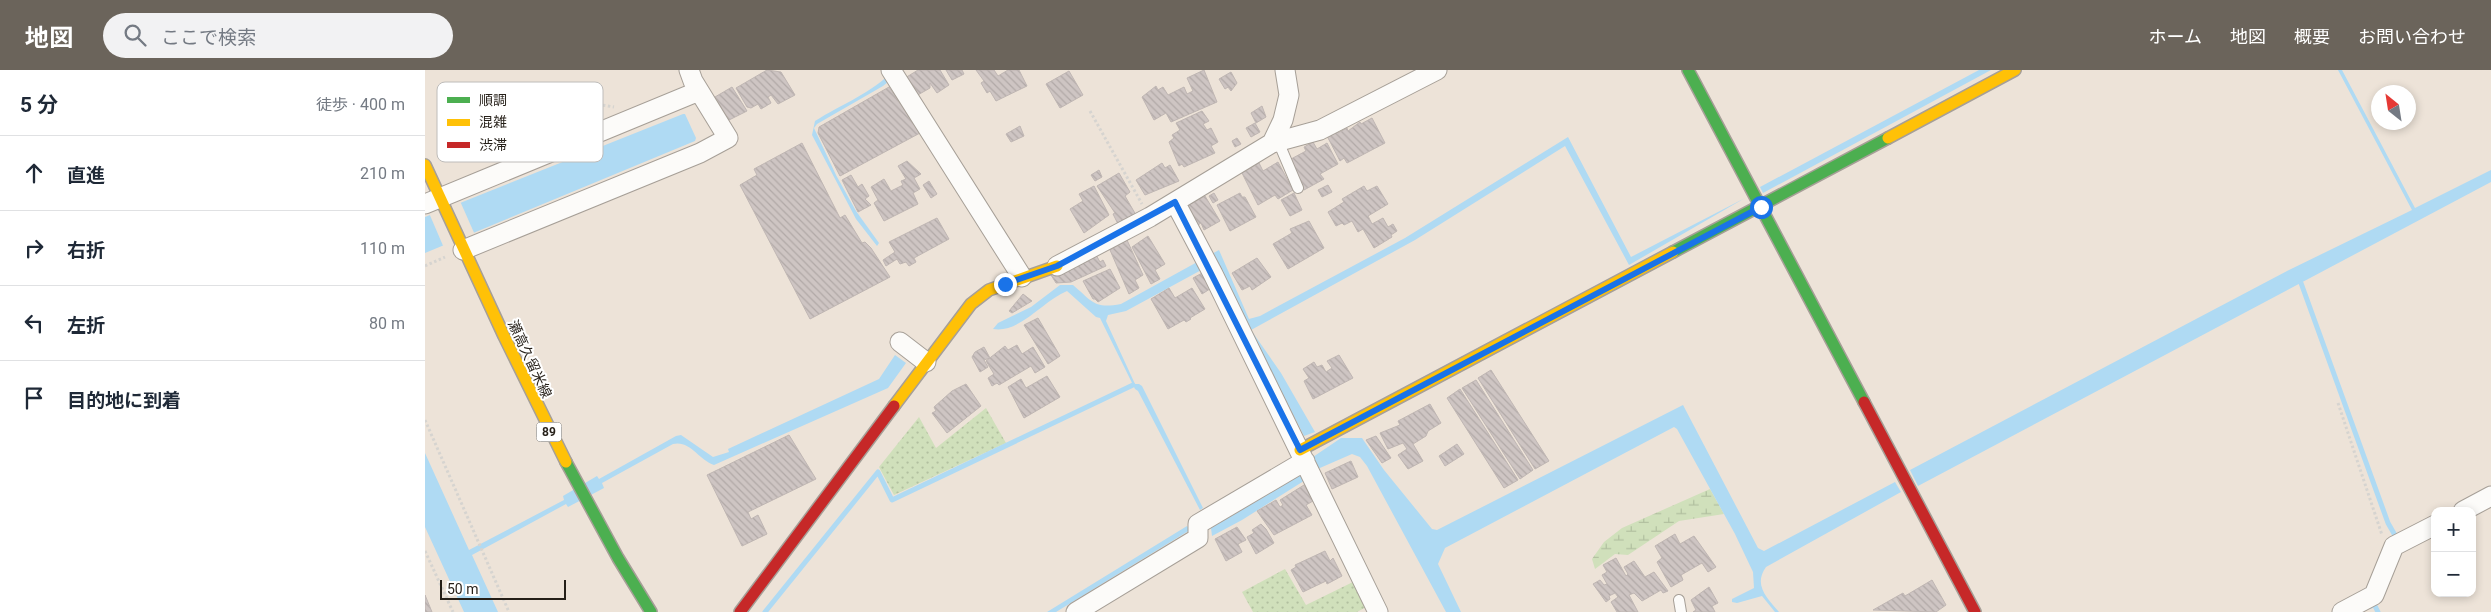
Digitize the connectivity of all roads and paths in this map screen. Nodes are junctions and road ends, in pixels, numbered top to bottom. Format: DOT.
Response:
graph roads {
  1 [pos="689,70"];
  2 [pos="891,70"];
  3 [pos="1285,70"];
  4 [pos="1437,70"];
  5 [pos="1688,70"];
  6 [pos="2015,70"];
  7 [pos="699,91"];
  8 [pos="603,105"];
  9 [pos="1089,111"];
  10 [pos="643,114"];
  11 [pos="603,131"];
  12 [pos="1275,142"];
  13 [pos="530,162"];
  14 [pos="425,165"];
  15 [pos="1299,188"];
  16 [pos="436,202"];
  17 [pos="1175,202"];
  18 [pos="1761,207"];
  19 [pos="1150,217"];
  20 [pos="462,247"];
  21 [pos="1057,266"];
  22 [pos="1022,277"];
  23 [pos="901,342"];
  24 [pos="926,362"];
  25 [pos="2338,403"];
  26 [pos="425,420"];
  27 [pos="1303,456"];
  28 [pos="2491,496"];
  29 [pos="2470,507"];
  30 [pos="2431,527"];
  31 [pos="425,551"];
  32 [pos="2390,557"];
  33 [pos="1679,600"];
  34 [pos="453,612"];
  35 [pos="509,612"];
  36 [pos="651,612"];
  37 [pos="740,612"];
  38 [pos="1076,612"];
  39 [pos="1378,612"];
  40 [pos="1681,612"];
  41 [pos="1975,612"];
  42 [pos="2342,612"];
  1 -- 7 [label="street"];
  2 -- 22 [label="street"];
  3 -- 12 [label="street"];
  4 -- 12 [label="street"];
  5 -- 18 [label="street"];
  6 -- 18 [label="street"];
  7 -- 10 [label="street"];
  7 -- 20 [label="street"];
  8 -- 10 [label="path"];
  9 -- 19 [label="path"];
  10 -- 11 [label="street"];
  12 -- 15 [label="lane"];
  12 -- 17 [label="street"];
  13 -- 16 [label="street"];
  14 -- 16 [label="street, 瀬高久留米線 / 89"];
  16 -- 20 [label="street, 瀬高久留米線 / 89"];
  17 -- 19 [label="street"];
  17 -- 27 [label="street"];
  18 -- 27 [label="street"];
  18 -- 41 [label="street"];
  19 -- 21 [label="street"];
  20 -- 36 [label="street, 瀬高久留米線 / 89"];
  21 -- 22 [label="street"];
  22 -- 24 [label="street"];
  23 -- 24 [label="street"];
  24 -- 37 [label="street"];
  25 -- 32 [label="path"];
  26 -- 35 [label="path"];
  27 -- 38 [label="street"];
  27 -- 39 [label="street"];
  28 -- 29 [label="street"];
  30 -- 32 [label="street"];
  31 -- 34 [label="path"];
  32 -- 42 [label="street"];
  33 -- 40 [label="lane"];
}
